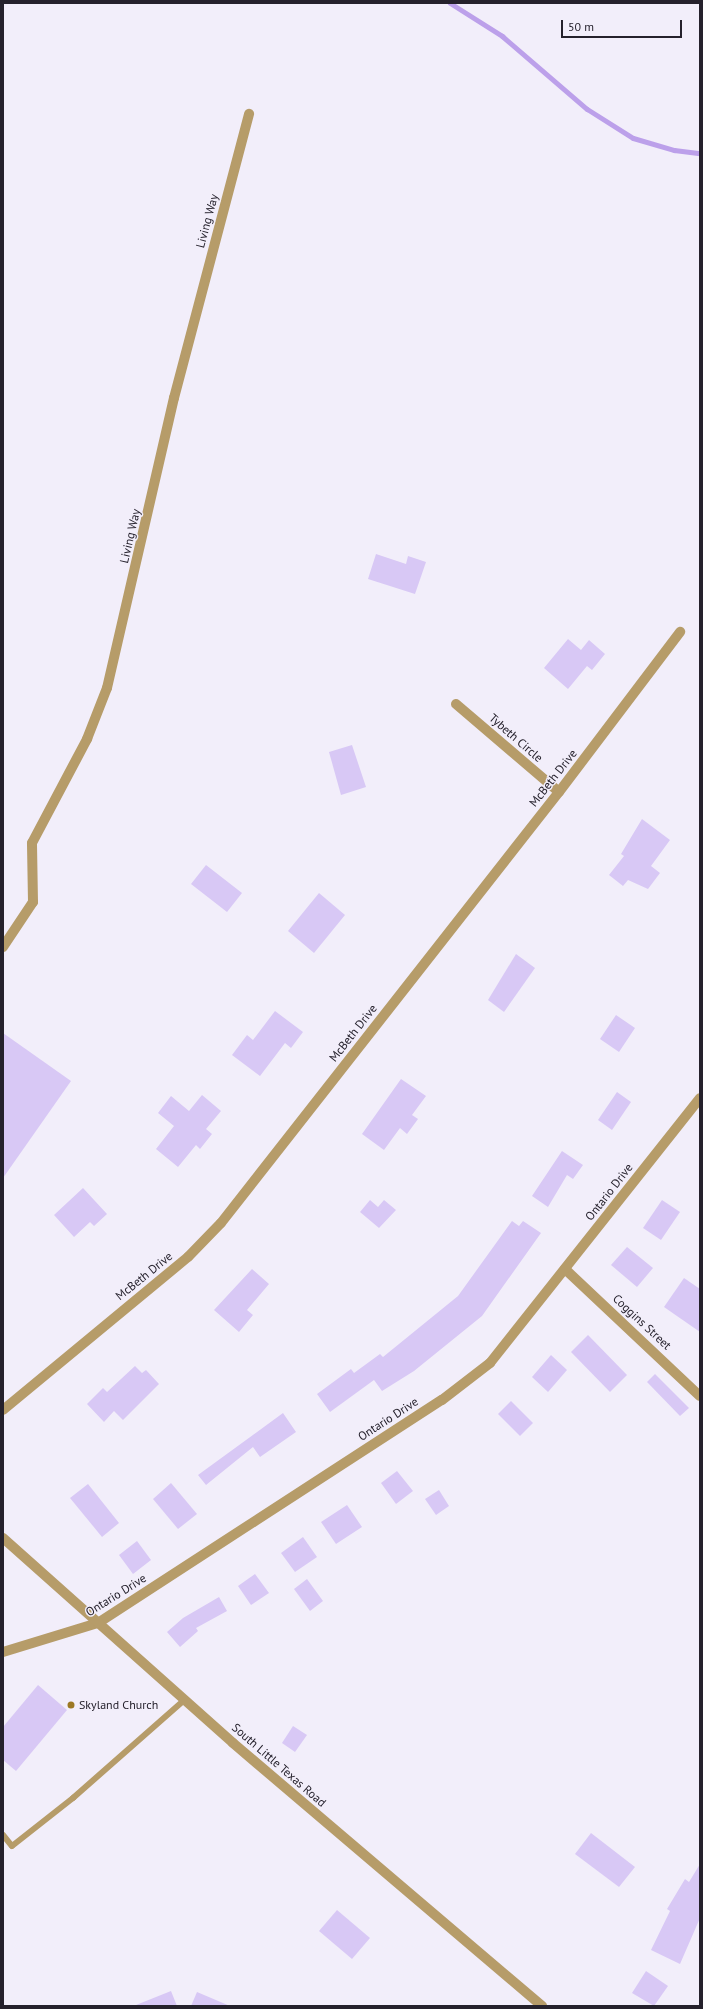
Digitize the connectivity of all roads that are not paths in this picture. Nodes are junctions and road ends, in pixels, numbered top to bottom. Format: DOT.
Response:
graph roads {
  1 [pos="249,114"];
  2 [pos="680,632"];
  3 [pos="456,704"];
  4 [pos="559,792"];
  5 [pos="3,947"];
  6 [pos="700,1098"];
  7 [pos="565,1269"];
  8 [pos="700,1396"];
  9 [pos="3,1410"];
  10 [pos="3,1538"];
  11 [pos="98,1623"];
  12 [pos="3,1652"];
  13 [pos="184,1700"];
  14 [pos="3,1835"];
  15 [pos="542,2006"];
  1 -- 5 [label="street, Living Way"];
  2 -- 4 [label="street, McBeth Drive"];
  3 -- 4 [label="street, Tybeth Circle"];
  4 -- 9 [label="street, McBeth Drive"];
  6 -- 7 [label="street, Ontario Drive"];
  7 -- 8 [label="street, Coggins Street"];
  7 -- 11 [label="street, Ontario Drive"];
  10 -- 11 [label="street, South Little Texas Road"];
  11 -- 12 [label="street, Ontario Drive"];
  11 -- 13 [label="street, South Little Texas Road"];
  13 -- 14 [label="lane"];
  13 -- 15 [label="street, South Little Texas Road"];
}
